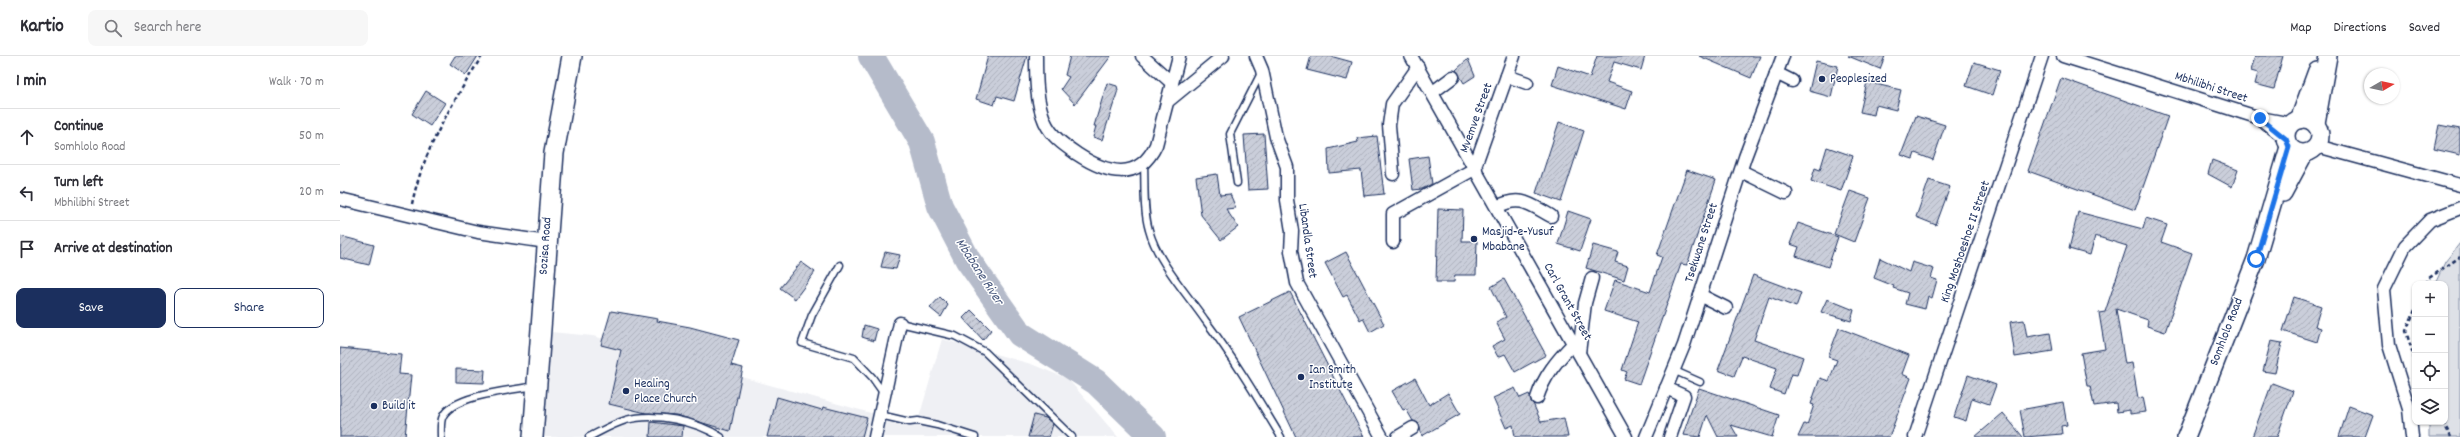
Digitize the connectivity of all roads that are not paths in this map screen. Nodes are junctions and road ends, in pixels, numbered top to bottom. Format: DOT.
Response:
graph roads {
  1 [pos="572,56"];
  2 [pos="1036,56"];
  3 [pos="1142,56"];
  4 [pos="1179,56"];
  5 [pos="1256,56"];
  6 [pos="1411,56"];
  7 [pos="1514,56"];
  8 [pos="1783,56"];
  9 [pos="2042,56"];
  10 [pos="2063,56"];
  11 [pos="2323,56"];
  12 [pos="2328,56"];
  13 [pos="1218,57"];
  14 [pos="1418,68"];
  15 [pos="1262,70"];
  16 [pos="1776,74"];
  17 [pos="1507,76"];
  18 [pos="1453,77"];
  19 [pos="1792,81"];
  20 [pos="1172,83"];
  21 [pos="1528,83"];
  22 [pos="1433,92"];
  23 [pos="1168,101"];
  24 [pos="2298,138"];
  25 [pos="1144,164"];
  26 [pos="1475,167"];
  27 [pos="1741,171"];
  28 [pos="1393,174"];
  29 [pos="1237,183"];
  30 [pos="2460,185"];
  31 [pos="1786,193"];
  32 [pos="340,199"];
  33 [pos="1497,207"];
  34 [pos="2460,208"];
  35 [pos="1551,216"];
  36 [pos="547,242"];
  37 [pos="1393,242"];
  38 [pos="840,265"];
  39 [pos="1592,278"];
  40 [pos="1700,295"];
  41 [pos="1726,308"];
  42 [pos="900,323"];
  43 [pos="1576,348"];
  44 [pos="1673,370"];
  45 [pos="1700,382"];
  46 [pos="537,386"];
  47 [pos="1666,388"];
  48 [pos="884,394"];
  49 [pos="1537,398"];
  50 [pos="880,415"];
  51 [pos="1413,428"];
  52 [pos="441,437"];
  53 [pos="534,437"];
  54 [pos="590,437"];
  55 [pos="721,437"];
  56 [pos="875,437"];
  57 [pos="975,437"];
  58 [pos="1072,437"];
  59 [pos="1281,437"];
  60 [pos="1382,437"];
  61 [pos="1398,437"];
  62 [pos="1626,437"];
  63 [pos="1646,437"];
  64 [pos="1670,437"];
  65 [pos="1915,437"];
  66 [pos="2186,437"];
  67 [pos="2412,437"];
  1 -- 36 [label="main road, Sozisa Road"];
  2 -- 25 [label="street"];
  3 -- 20 [label="street"];
  4 -- 20 [label="street"];
  5 -- 15 [label="street, Libandla Street"];
  6 -- 14 [label="street, Carl Grant Street"];
  7 -- 17 [label="street, Mvemve Street"];
  8 -- 16 [label="street, Tsekwane Street"];
  9 -- 65 [label="street, King Moshoeshoe II Street"];
  10 -- 24 [label="street, Mbhilibhi Street"];
  11 -- 24 [label="main road, Somhlolo Road"];
  12 -- 24 [label="main road"];
  13 -- 23 [label="street"];
  14 -- 22 [label="street, Carl Grant Street"];
  14 -- 28 [label="street"];
  15 -- 29 [label="lane"];
  15 -- 60 [label="street, Libandla Street"];
  16 -- 19 [label="street"];
  16 -- 27 [label="street, Tsekwane Street"];
  17 -- 21 [label="street"];
  17 -- 26 [label="street, Mvemve Street"];
  18 -- 22 [label="street"];
  20 -- 23 [label="street"];
  22 -- 26 [label="street, Carl Grant Street"];
  23 -- 25 [label="street"];
  24 -- 30 [label="street, Mbhilibhi Street"];
  24 -- 66 [label="main road, Somhlolo Road"];
  25 -- 59 [label="lane"];
  26 -- 33 [label="street, Carl Grant Street"];
  26 -- 37 [label="street"];
  27 -- 31 [label="street"];
  27 -- 40 [label="street, Tsekwane Street"];
  32 -- 36 [label="street"];
  33 -- 35 [label="street"];
  33 -- 43 [label="street, Carl Grant Street"];
  34 -- 67 [label="street"];
  36 -- 46 [label="main road, Sozisa Road"];
  38 -- 48 [label="lane"];
  39 -- 43 [label="street"];
  40 -- 41 [label="street"];
  40 -- 44 [label="street, Tsekwane Street"];
  42 -- 48 [label="street"];
  42 -- 58 [label="lane"];
  43 -- 49 [label="street"];
  43 -- 62 [label="street, Carl Grant Street"];
  44 -- 45 [label="lane"];
  44 -- 47 [label="street, Tsekwane Street"];
  46 -- 52 [label="lane"];
  46 -- 53 [label="main road, Sozisa Road"];
  47 -- 63 [label="street, Tsekwane Street"];
  47 -- 64 [label="street"];
  48 -- 50 [label="street"];
  50 -- 56 [label="street"];
  50 -- 57 [label="lane"];
  51 -- 61 [label="street"];
  54 -- 55 [label="lane"];
}
